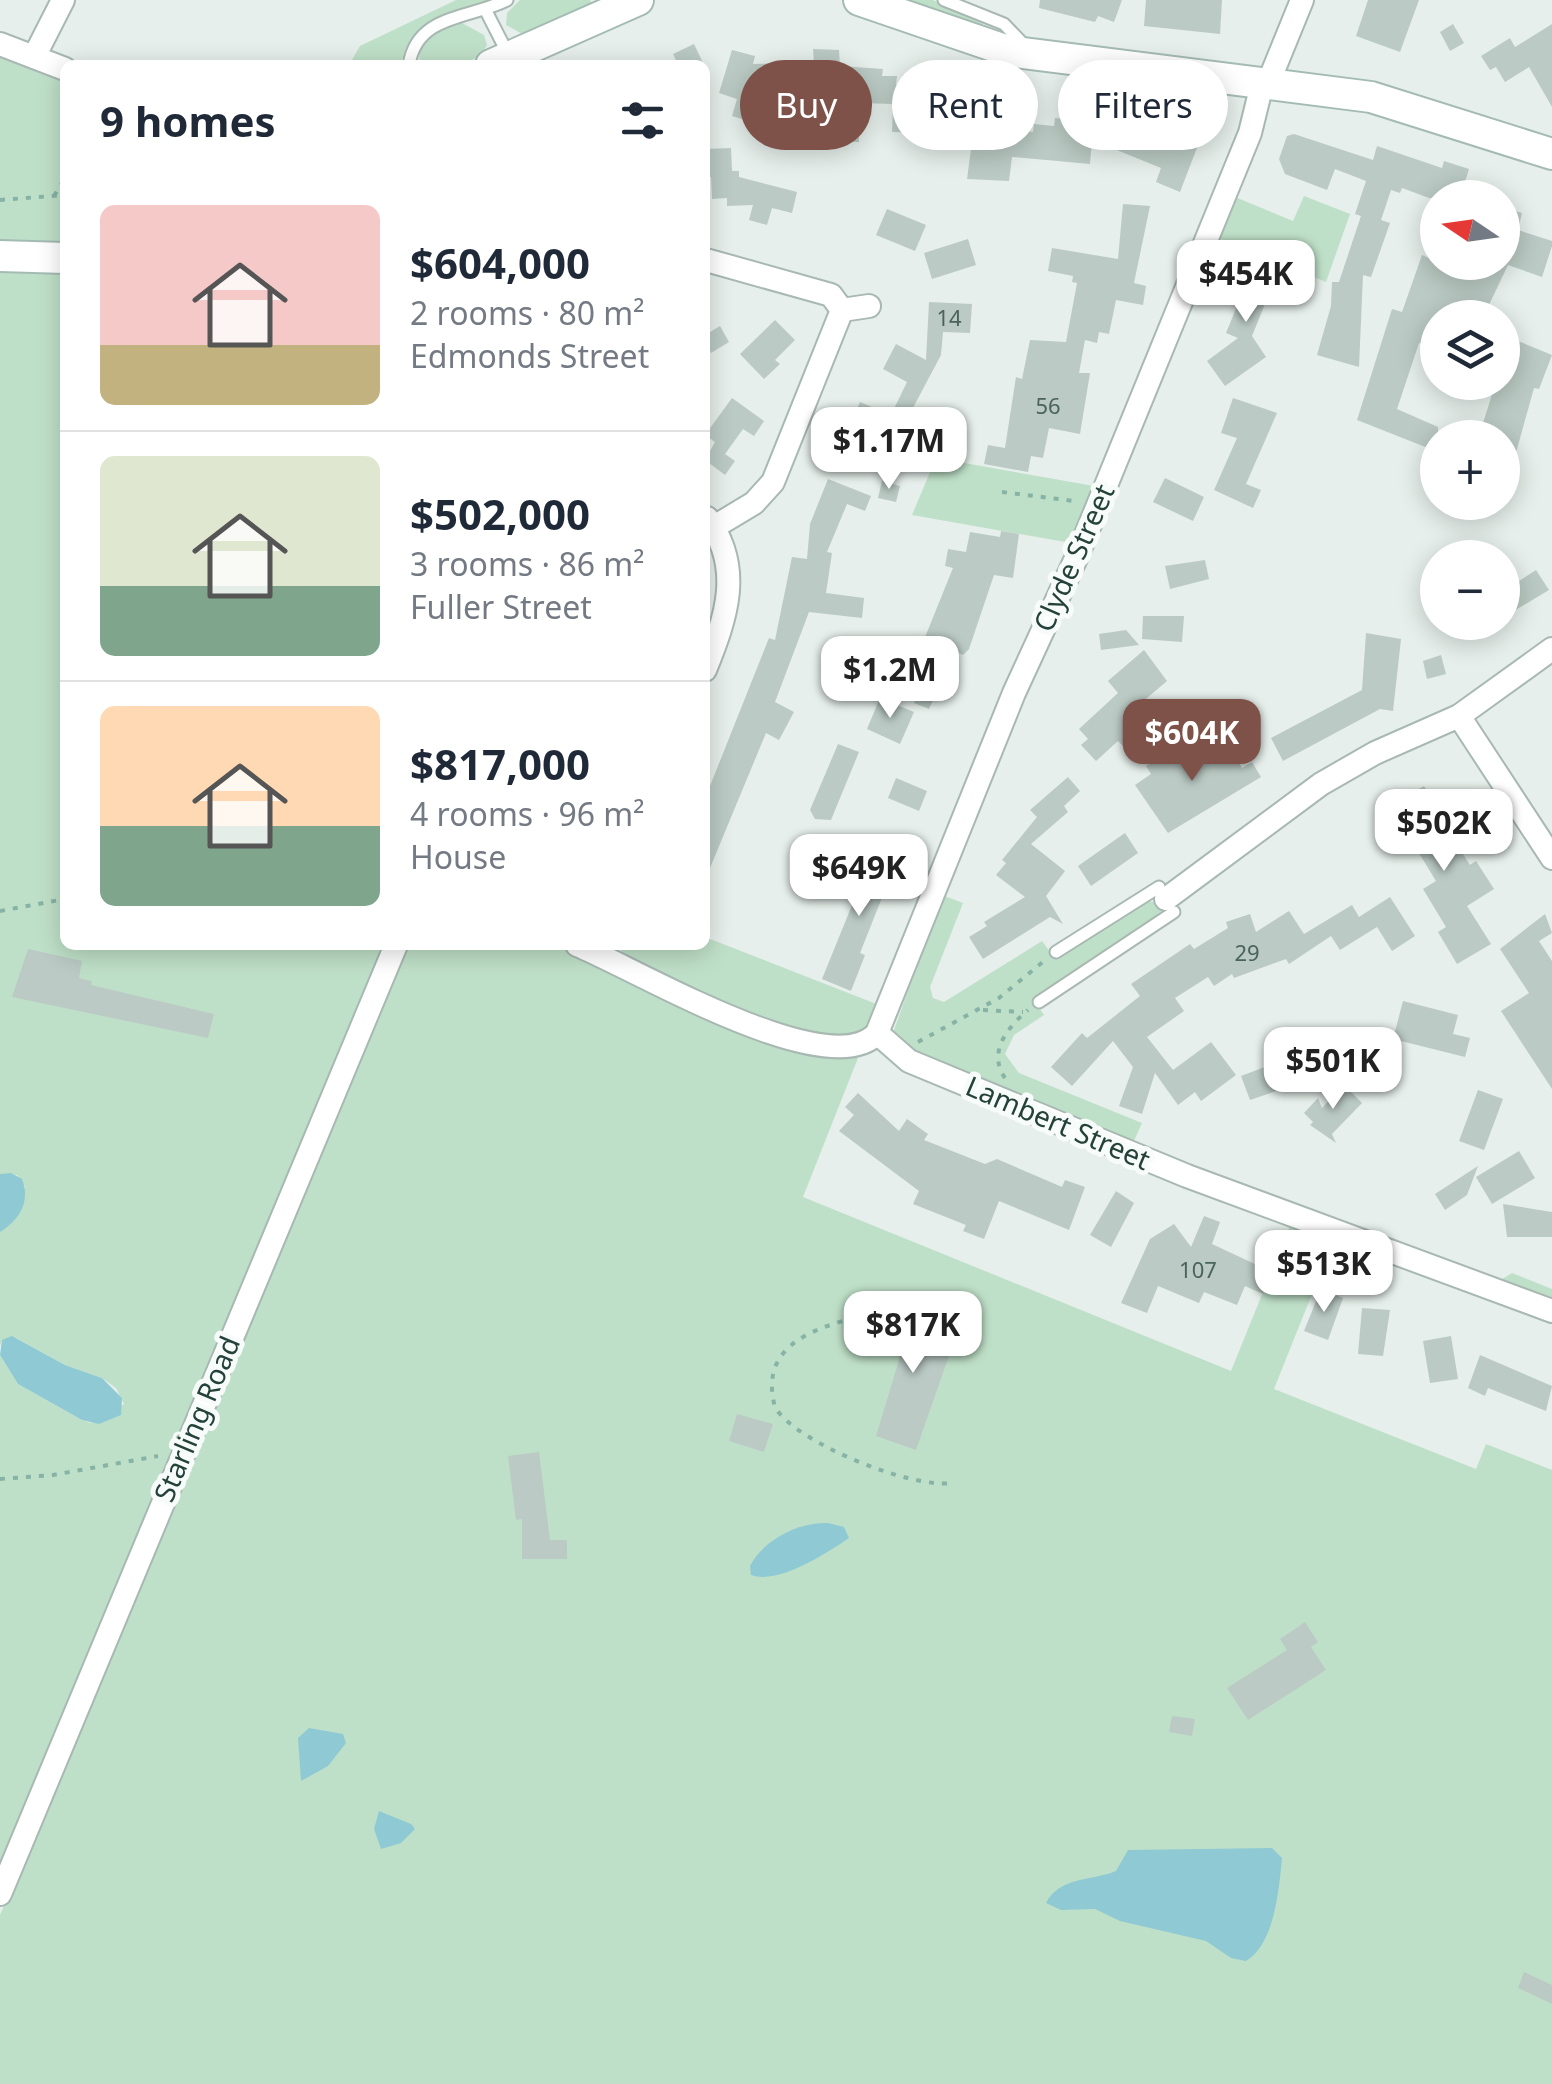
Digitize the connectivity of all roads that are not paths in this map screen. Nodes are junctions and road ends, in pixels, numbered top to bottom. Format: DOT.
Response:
graph roads {
  1 [pos="63,0"];
  2 [pos="507,0"];
  3 [pos="944,0"];
  4 [pos="1302,0"];
  5 [pos="874,2"];
  6 [pos="620,3"];
  7 [pos="485,8"];
  8 [pos="0,44"];
  9 [pos="1030,56"];
  10 [pos="34,57"];
  11 [pos="410,60"];
  12 [pos="500,60"];
  13 [pos="502,60"];
  14 [pos="60,66"];
  15 [pos="1266,81"];
  16 [pos="1552,154"];
  17 [pos="0,256"];
  18 [pos="60,258"];
  19 [pos="710,261"];
  20 [pos="869,306"];
  21 [pos="842,310"];
  22 [pos="710,520"];
  23 [pos="1552,649"];
  24 [pos="710,657"];
  25 [pos="1460,716"];
  26 [pos="1552,858"];
  27 [pos="1166,899"];
  28 [pos="394,950"];
  29 [pos="594,950"];
  30 [pos="1056,952"];
  31 [pos="1040,1002"];
  32 [pos="877,1033"];
  33 [pos="1552,1311"];
  34 [pos="0,1894"];
  1 -- 10 [label="street"];
  2 -- 7 [label="lane"];
  3 -- 9 [label="lane"];
  4 -- 15 [label="street, Clyde Street"];
  5 -- 9 [label="street"];
  6 -- 13 [label="street"];
  7 -- 11 [label="lane"];
  7 -- 12 [label="lane"];
  8 -- 10 [label="street"];
  9 -- 15 [label="street"];
  10 -- 14 [label="street"];
  15 -- 16 [label="street"];
  15 -- 32 [label="street, Clyde Street"];
  17 -- 18 [label="street"];
  19 -- 21 [label="street"];
  20 -- 21 [label="street"];
  21 -- 22 [label="street"];
  22 -- 24 [label="street"];
  23 -- 25 [label="street"];
  25 -- 26 [label="street"];
  25 -- 27 [label="street"];
  27 -- 30 [label="lane"];
  27 -- 31 [label="lane"];
  28 -- 34 [label="street, Starling Road"];
  29 -- 32 [label="street"];
  32 -- 33 [label="street, Lambert Street"];
}
